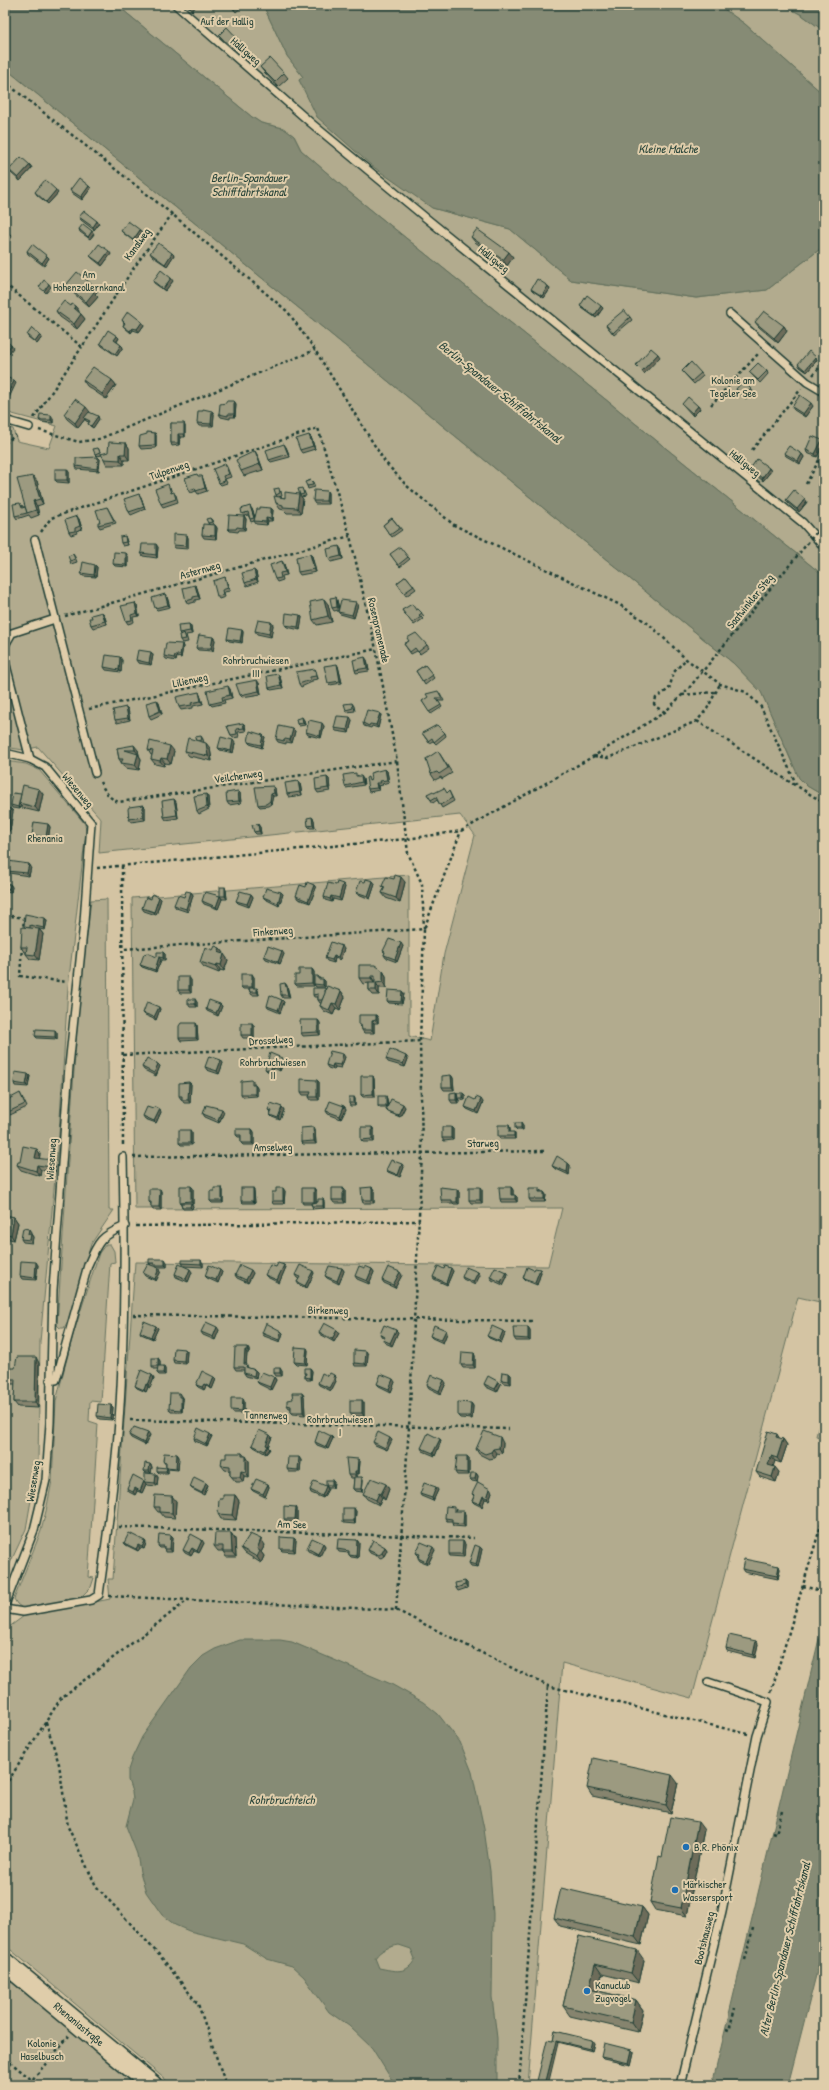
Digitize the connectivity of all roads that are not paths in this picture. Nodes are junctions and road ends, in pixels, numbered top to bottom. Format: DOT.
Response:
graph roads {
  1 [pos="176,5"];
  2 [pos="730,314"];
  3 [pos="824,392"];
  4 [pos="5,420"];
  5 [pos="29,427"];
  6 [pos="35,540"];
  7 [pos="824,547"];
  8 [pos="55,619"];
  9 [pos="5,645"];
  10 [pos="5,662"];
  11 [pos="5,753"];
  12 [pos="30,759"];
  13 [pos="94,773"];
  14 [pos="124,1157"];
  15 [pos="125,1226"];
  16 [pos="50,1380"];
  17 [pos="5,1605"];
  18 [pos="5,1609"];
  19 [pos="708,1682"];
  20 [pos="5,1963"];
  21 [pos="152,2085"];
  22 [pos="680,2085"];
  1 -- 7 [label="lane, Halligweg"];
  2 -- 3 [label="lane"];
  4 -- 5 [label="lane"];
  6 -- 8 [label="lane"];
  8 -- 9 [label="lane"];
  8 -- 13 [label="lane"];
  10 -- 12 [label="lane"];
  11 -- 12 [label="lane, Wiesenweg"];
  12 -- 16 [label="lane, Wiesenweg"];
  14 -- 15 [label="lane"];
  15 -- 16 [label="lane"];
  15 -- 18 [label="lane"];
  16 -- 17 [label="lane, Wiesenweg"];
  19 -- 22 [label="lane, Bootshausweg"];
  20 -- 21 [label="street, Rhenaniastraße"];
}
